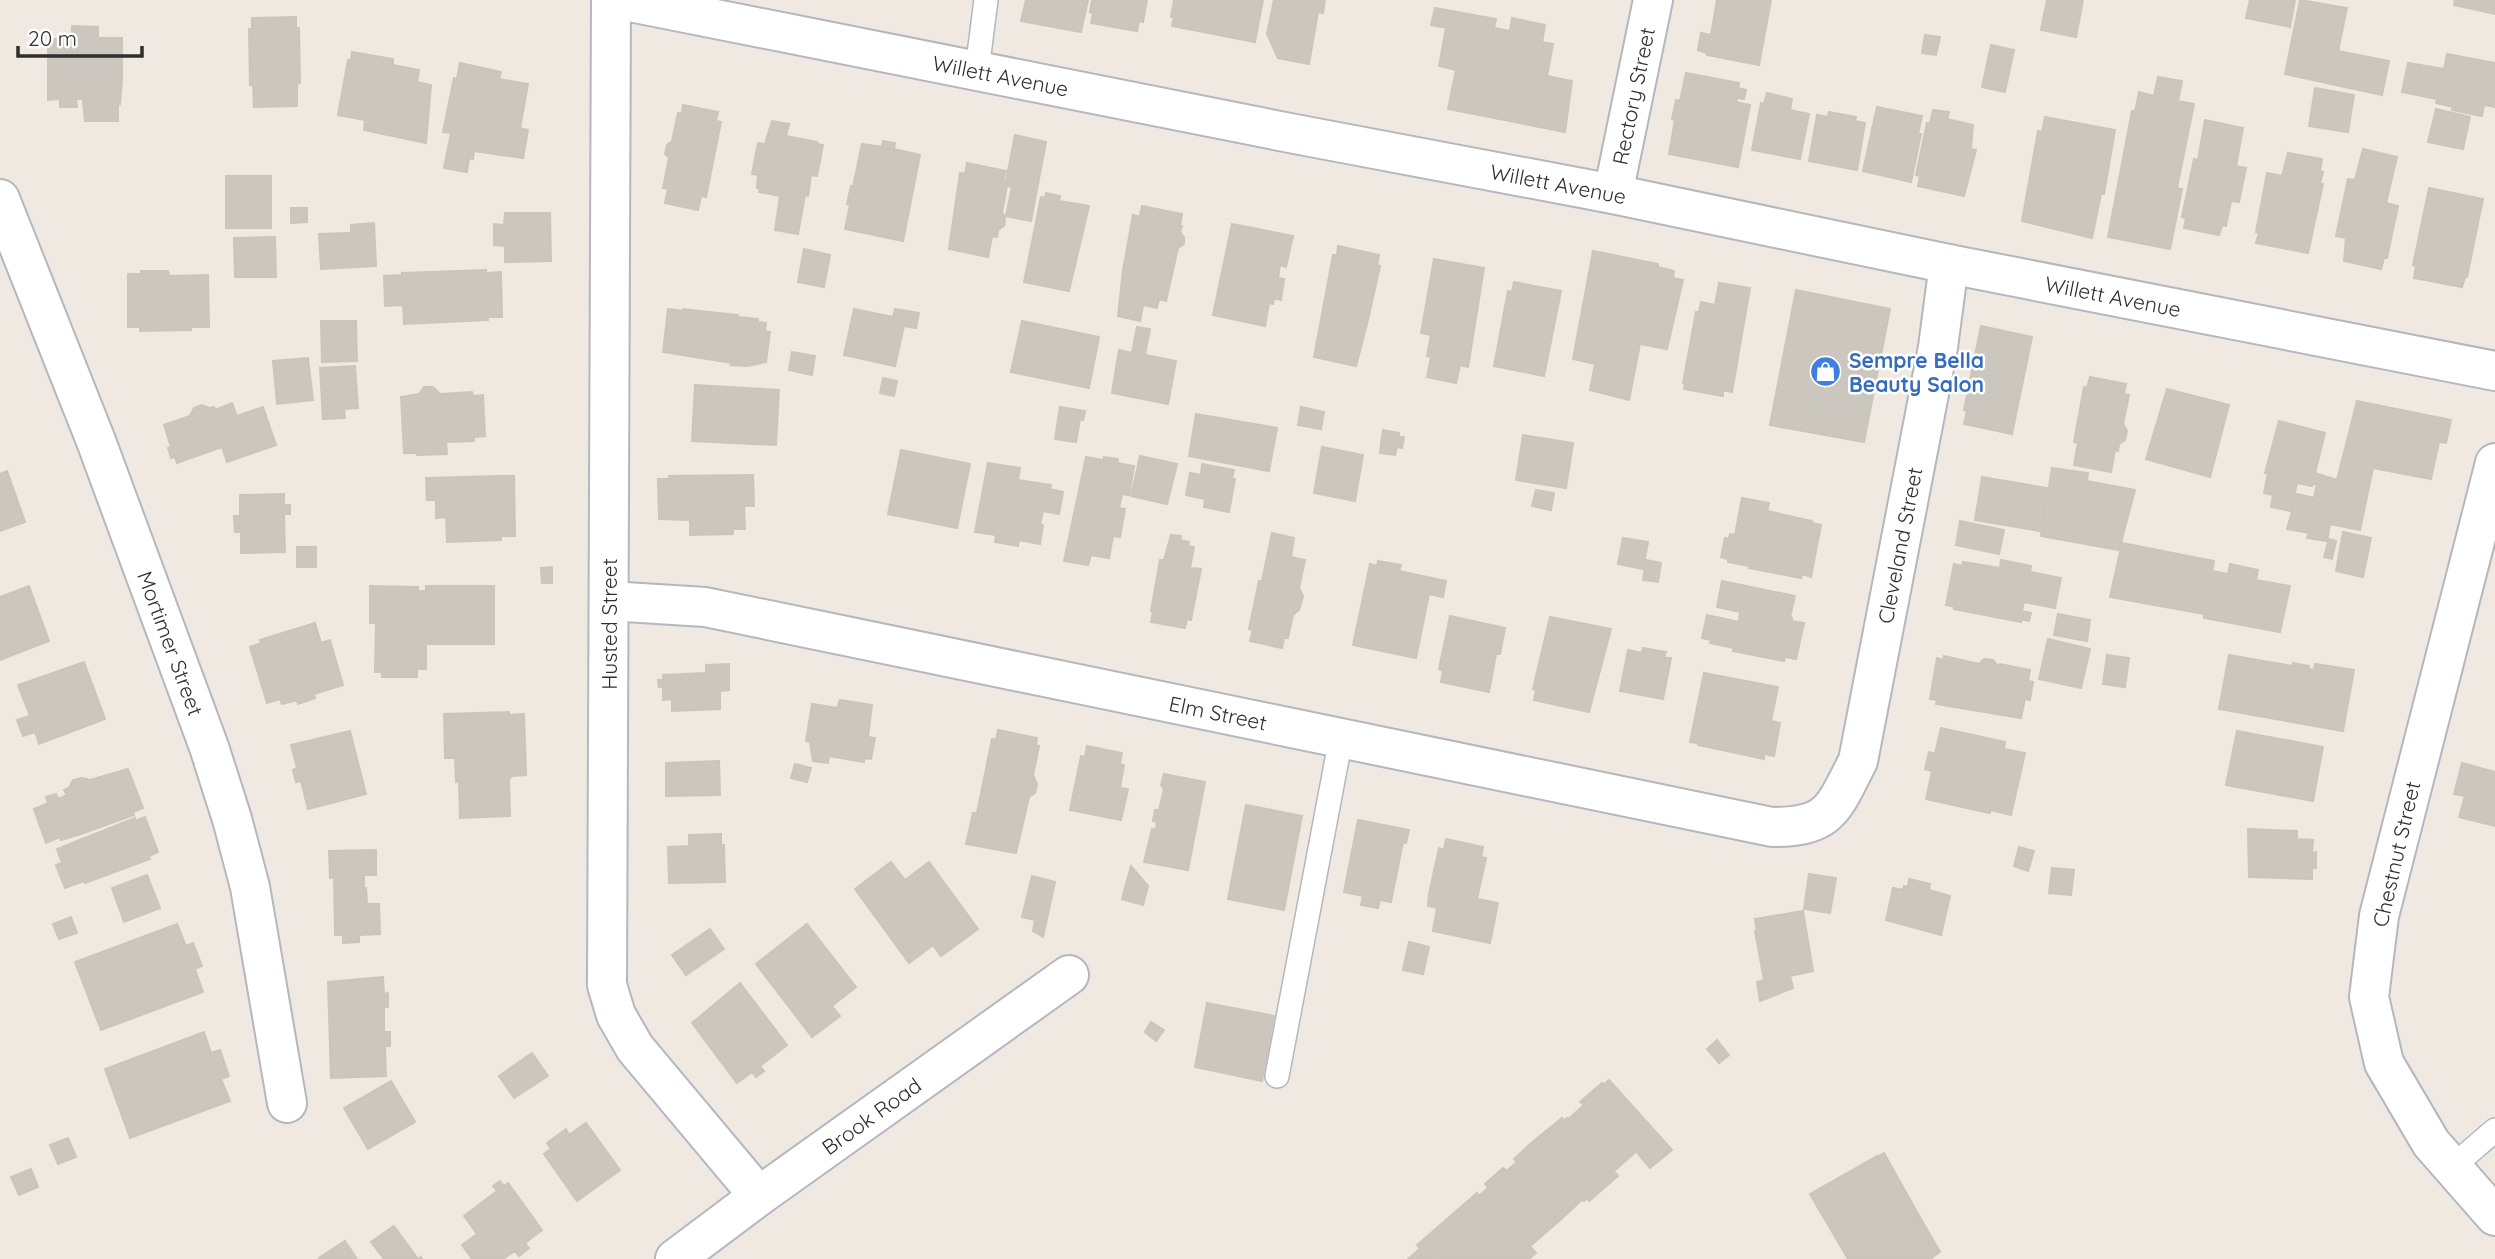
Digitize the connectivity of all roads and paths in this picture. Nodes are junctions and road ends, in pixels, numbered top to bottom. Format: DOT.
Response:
graph roads {
  1 [pos="611,0"];
  2 [pos="620,0"];
  3 [pos="986,0"];
  4 [pos="1653,0"];
  5 [pos="977,70"];
  6 [pos="1613,194"];
  7 [pos="0,200"];
  8 [pos="1949,264"];
  9 [pos="2495,371"];
  10 [pos="2495,463"];
  11 [pos="609,601"];
  12 [pos="1341,738"];
  13 [pos="1823,818"];
  14 [pos="1069,975"];
  15 [pos="1277,1076"];
  16 [pos="287,1103"];
  17 [pos="2495,1130"];
  18 [pos="2452,1167"];
  19 [pos="759,1196"];
  20 [pos="2495,1216"];
  21 [pos="675,1259"];
  1 -- 11 [label="street, Husted Street"];
  2 -- 5 [label="street, Willett Avenue"];
  3 -- 5 [label="lane"];
  4 -- 6 [label="street, Rectory Street"];
  5 -- 6 [label="street, Willett Avenue"];
  6 -- 8 [label="street, Willett Avenue"];
  7 -- 16 [label="street, Mortimer Street"];
  8 -- 9 [label="street, Willett Avenue"];
  8 -- 13 [label="street, Cleveland Street"];
  10 -- 18 [label="street, Chestnut Street"];
  11 -- 12 [label="street, Elm Street"];
  11 -- 19 [label="street, Husted Street"];
  12 -- 13 [label="street, Elm Street"];
  12 -- 15 [label="lane"];
  14 -- 19 [label="street, Brook Road"];
  17 -- 18 [label="lane"];
  18 -- 20 [label="street, Chestnut Street"];
  19 -- 21 [label="street, Brook Road"];
}
